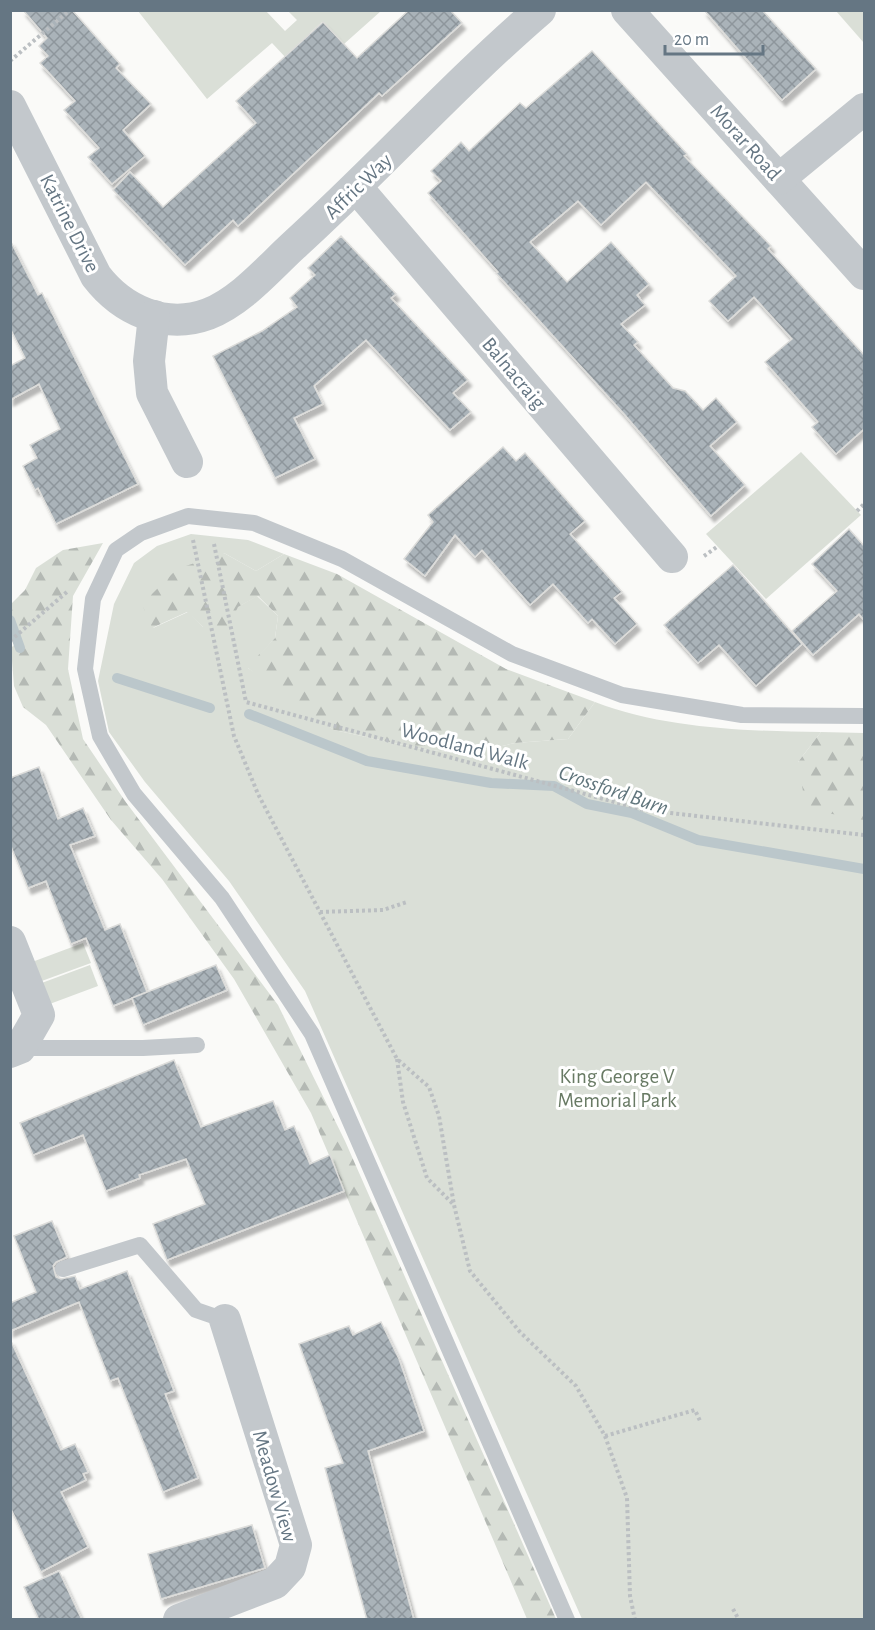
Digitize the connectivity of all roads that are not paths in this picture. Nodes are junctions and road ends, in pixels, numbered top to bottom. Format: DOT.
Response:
graph roads {
  1 [pos="540,10"];
  2 [pos="627,10"];
  3 [pos="10,106"];
  4 [pos="864,109"];
  5 [pos="779,179"];
  6 [pos="357,188"];
  7 [pos="864,274"];
  8 [pos="154,316"];
  9 [pos="187,462"];
  10 [pos="672,557"];
  11 [pos="864,716"];
  12 [pos="10,942"];
  13 [pos="197,1045"];
  14 [pos="15,1050"];
  15 [pos="63,1269"];
  16 [pos="225,1320"];
  17 [pos="179,1620"];
  18 [pos="567,1620"];
  1 -- 6 [label="street, Affric Way"];
  2 -- 5 [label="street, Morar Road"];
  3 -- 8 [label="street, Katrine Drive"];
  4 -- 5 [label="street"];
  5 -- 7 [label="street, Morar Road"];
  6 -- 8 [label="street, Affric Way"];
  6 -- 10 [label="street, Balnacraig"];
  8 -- 9 [label="street"];
  11 -- 18 [label="lane"];
  12 -- 14 [label="street"];
  13 -- 14 [label="lane"];
  15 -- 16 [label="lane"];
  16 -- 17 [label="street, Meadow View"];
}
